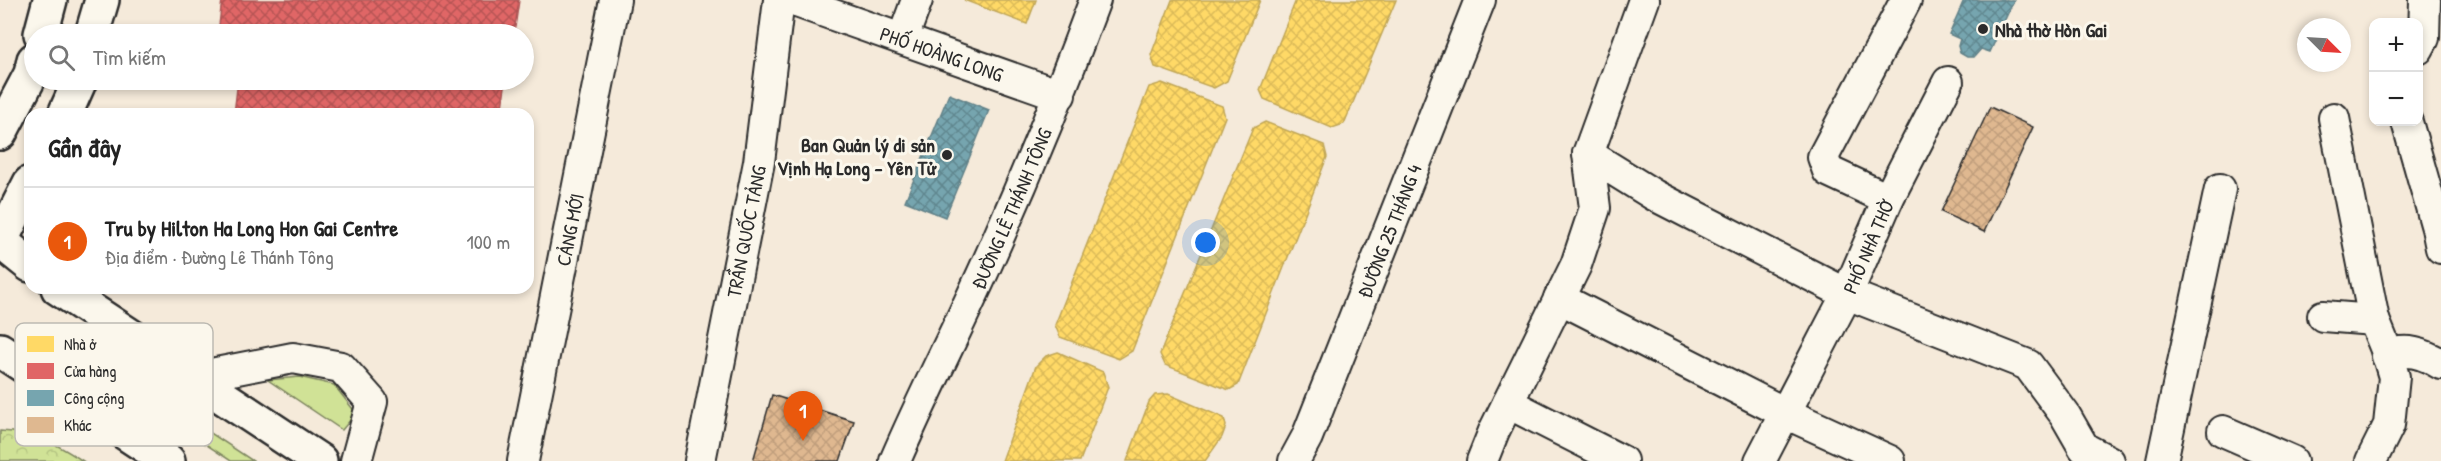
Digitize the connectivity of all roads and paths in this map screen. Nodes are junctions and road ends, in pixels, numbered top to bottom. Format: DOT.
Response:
graph roads {
  1 [pos="50,0"];
  2 [pos="102,0"];
  3 [pos="615,0"];
  4 [pos="779,0"];
  5 [pos="791,0"];
  6 [pos="917,0"];
  7 [pos="1095,0"];
  8 [pos="1480,0"];
  9 [pos="1644,0"];
  10 [pos="1906,0"];
  11 [pos="2425,0"];
  12 [pos="44,24"];
  13 [pos="95,24"];
  14 [pos="903,38"];
  15 [pos="2423,40"];
  16 [pos="1948,82"];
  17 [pos="24,87"];
  18 [pos="75,90"];
  19 [pos="1060,95"];
  20 [pos="67,108"];
  21 [pos="2334,118"];
  22 [pos="2408,126"];
  23 [pos="0,133"];
  24 [pos="1588,154"];
  25 [pos="2220,189"];
  26 [pos="24,195"];
  27 [pos="1888,200"];
  28 [pos="0,242"];
  29 [pos="2441,248"];
  30 [pos="24,261"];
  31 [pos="67,294"];
  32 [pos="1848,294"];
  33 [pos="1559,298"];
  34 [pos="2323,316"];
  35 [pos="2374,320"];
  36 [pos="112,323"];
  37 [pos="0,350"];
  38 [pos="2387,356"];
  39 [pos="15,360"];
  40 [pos="2441,364"];
  41 [pos="213,374"];
  42 [pos="213,389"];
  43 [pos="1508,403"];
  44 [pos="915,413"];
  45 [pos="1785,413"];
  46 [pos="2223,431"];
  47 [pos="145,446"];
  48 [pos="168,461"];
  49 [pos="320,461"];
  50 [pos="356,461"];
  51 [pos="523,461"];
  52 [pos="700,461"];
  53 [pos="895,461"];
  54 [pos="906,461"];
  55 [pos="1294,461"];
  56 [pos="1482,461"];
  57 [pos="1622,461"];
  58 [pos="1760,461"];
  59 [pos="1890,461"];
  60 [pos="2109,461"];
  61 [pos="2162,461"];
  62 [pos="2292,461"];
  63 [pos="2372,461"];
  1 -- 12 [label="main road"];
  2 -- 13 [label="main road"];
  3 -- 51 [label="street, CẢNG MỚI"];
  4 -- 52 [label="street, TRẦN QUỐC TẢNG"];
  5 -- 14 [label="street, PHỐ HOÀNG LONG"];
  6 -- 14 [label="street"];
  7 -- 19 [label="street, ĐƯỜNG LÊ THÁNH TÔNG"];
  8 -- 55 [label="street, ĐƯỜNG 25 THÁNG 4"];
  9 -- 24 [label="street"];
  10 -- 27 [label="street, PHỐ NHÀ THỜ"];
  11 -- 15 [label="street"];
  14 -- 19 [label="street, PHỐ HOÀNG LONG"];
  16 -- 27 [label="street"];
  17 -- 23 [label="main road"];
  18 -- 20 [label="main road"];
  19 -- 44 [label="street, ĐƯỜNG LÊ THÁNH TÔNG"];
  21 -- 35 [label="street"];
  22 -- 29 [label="street"];
  24 -- 32 [label="street"];
  24 -- 33 [label="street"];
  25 -- 61 [label="street"];
  26 -- 28 [label="main road"];
  27 -- 32 [label="street, PHỐ NHÀ THỜ"];
  28 -- 30 [label="main road"];
  31 -- 36 [label="main road"];
  32 -- 45 [label="street, PHỐ NHÀ THỜ"];
  32 -- 60 [label="street"];
  33 -- 43 [label="street"];
  33 -- 45 [label="street"];
  34 -- 35 [label="street"];
  35 -- 38 [label="street"];
  37 -- 39 [label="main road"];
  38 -- 40 [label="street"];
  38 -- 63 [label="street"];
  41 -- 50 [label="street"];
  42 -- 49 [label="main road"];
  43 -- 56 [label="street"];
  43 -- 57 [label="street"];
  44 -- 53 [label="street, ĐƯỜNG LÊ THÁNH TÔNG"];
  44 -- 54 [label="street, ĐƯỜNG LÊ THÁNH TÔNG"];
  45 -- 58 [label="street, PHỐ NHÀ THỜ"];
  45 -- 59 [label="street"];
  46 -- 62 [label="street"];
  47 -- 48 [label="main road"];
}
